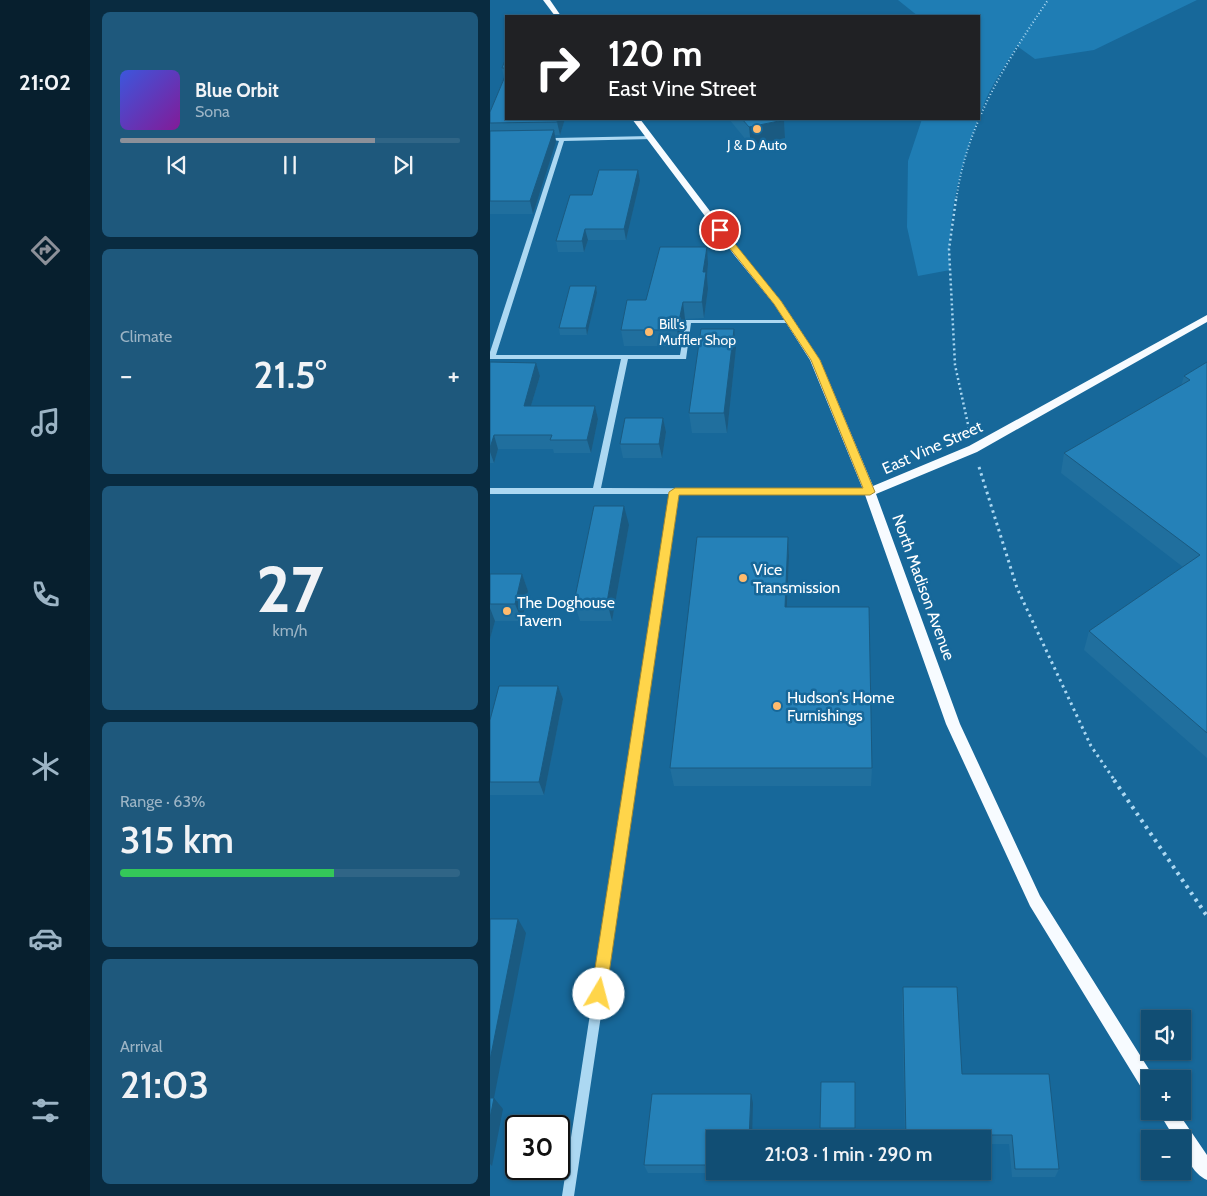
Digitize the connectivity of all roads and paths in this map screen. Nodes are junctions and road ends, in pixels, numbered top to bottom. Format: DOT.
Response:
graph roads {
  1 [pos="546,0"];
  2 [pos="1048,0"];
  3 [pos="557,15"];
  4 [pos="980,118"];
  5 [pos="637,120"];
  6 [pos="979,120"];
  7 [pos="651,138"];
  8 [pos="548,139"];
  9 [pos="562,139"];
  10 [pos="1207,318"];
  11 [pos="790,321"];
  12 [pos="491,357"];
  13 [pos="625,357"];
  14 [pos="973,448"];
  15 [pos="490,492"];
  16 [pos="596,492"];
  17 [pos="675,492"];
  18 [pos="870,492"];
  19 [pos="1207,916"];
  20 [pos="1141,1072"];
  21 [pos="1173,1120"];
  22 [pos="1207,1171"];
  23 [pos="568,1196"];
  1 -- 3 [label="main road"];
  2 -- 4 [label="path"];
  5 -- 7 [label="main road, North Madison Avenue"];
  6 -- 14 [label="path"];
  7 -- 9 [label="street"];
  7 -- 11 [label="main road, North Madison Avenue"];
  8 -- 9 [label="street"];
  9 -- 12 [label="street"];
  10 -- 14 [label="main road, East Vine Street"];
  11 -- 13 [label="street"];
  11 -- 18 [label="main road, North Madison Avenue"];
  12 -- 13 [label="street"];
  13 -- 16 [label="street"];
  14 -- 18 [label="main road, East Vine Street"];
  14 -- 19 [label="path"];
  15 -- 16 [label="street, East Vine Street"];
  16 -- 17 [label="street, East Vine Street"];
  17 -- 18 [label="street, East Vine Street"];
  17 -- 23 [label="street"];
  18 -- 20 [label="main road, North Madison Avenue"];
  21 -- 22 [label="main road"];
}
